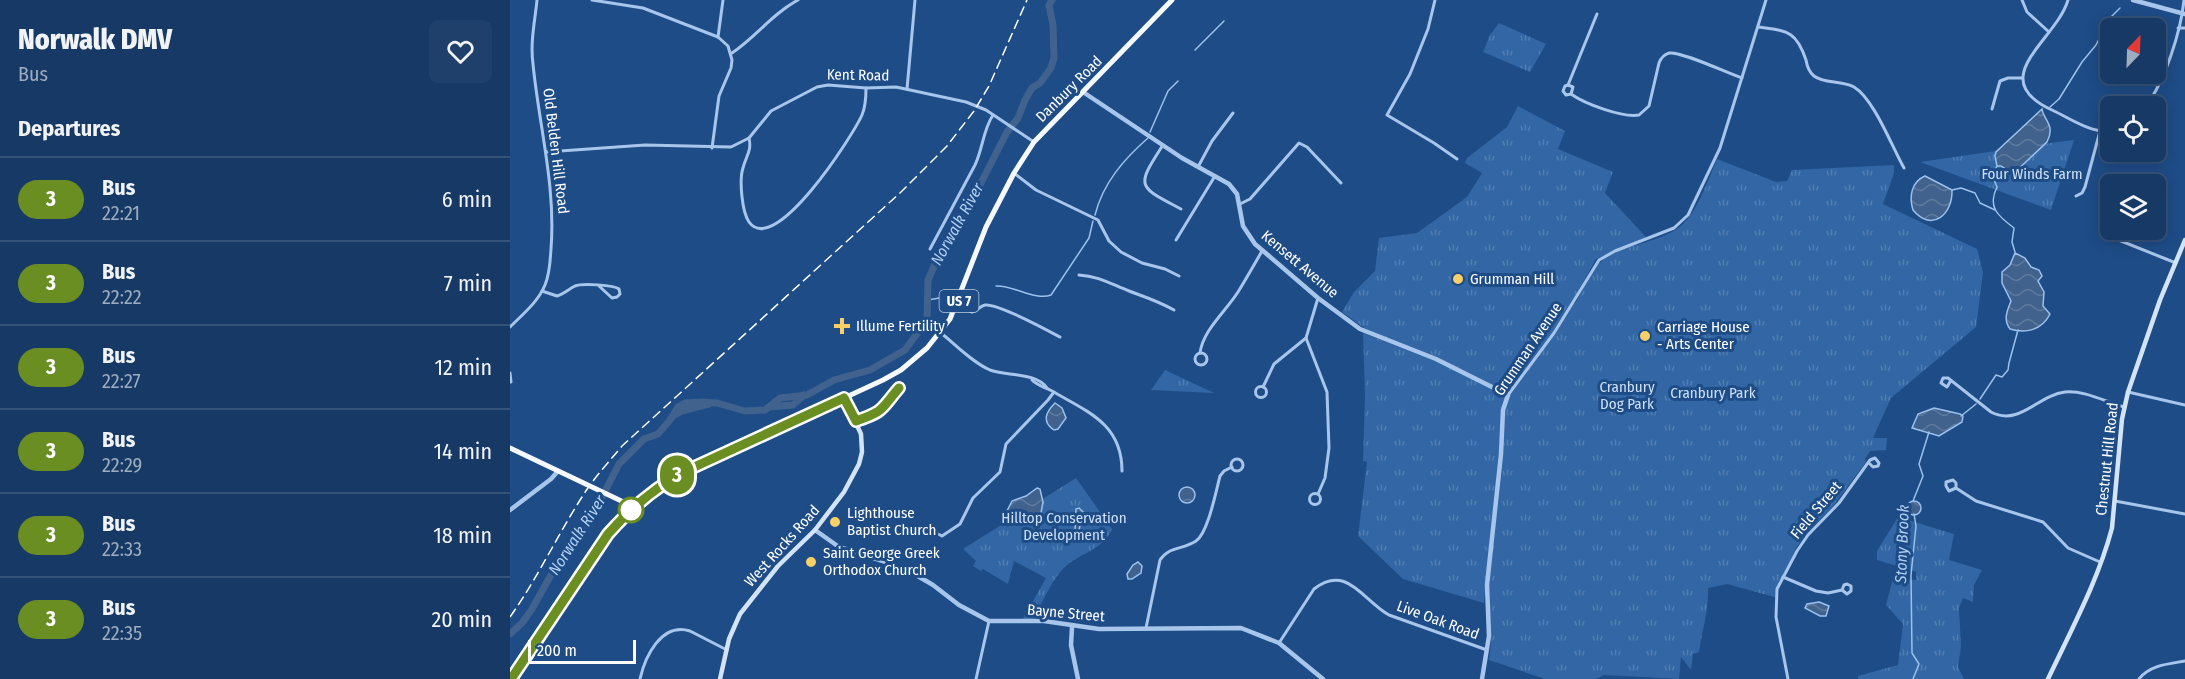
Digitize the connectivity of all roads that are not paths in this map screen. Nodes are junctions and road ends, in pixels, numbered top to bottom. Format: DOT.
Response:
graph roads {
  1 [pos="537,0"];
  2 [pos="592,0"];
  3 [pos="723,0"];
  4 [pos="798,0"];
  5 [pos="915,0"];
  6 [pos="1172,0"];
  7 [pos="1435,0"];
  8 [pos="1766,0"];
  9 [pos="2022,0"];
  10 [pos="2068,0"];
  11 [pos="2133,0"];
  12 [pos="2184,0"];
  13 [pos="1597,14"];
  14 [pos="2184,14"];
  15 [pos="1758,27"];
  16 [pos="2178,28"];
  17 [pos="2185,28"];
  18 [pos="2049,32"];
  19 [pos="718,38"];
  20 [pos="732,53"];
  21 [pos="1742,78"];
  22 [pos="2022,78"];
  23 [pos="1568,85"];
  24 [pos="867,88"];
  25 [pos="907,89"];
  26 [pos="1083,92"];
  27 [pos="1571,94"];
  28 [pos="2152,96"];
  29 [pos="1992,109"];
  30 [pos="1233,112"];
  31 [pos="993,115"];
  32 [pos="2100,131"];
  33 [pos="748,138"];
  34 [pos="1034,142"];
  35 [pos="1164,144"];
  36 [pos="712,148"];
  37 [pos="546,152"];
  38 [pos="1456,159"];
  39 [pos="1198,167"];
  40 [pos="1904,168"];
  41 [pos="1014,173"];
  42 [pos="1215,176"];
  43 [pos="1341,183"];
  44 [pos="2076,196"];
  45 [pos="1239,204"];
  46 [pos="1181,209"];
  47 [pos="1176,240"];
  48 [pos="2118,240"];
  49 [pos="2185,240"];
  50 [pos="930,249"];
  51 [pos="1262,251"];
  52 [pos="2176,263"];
  53 [pos="1079,275"];
  54 [pos="1179,276"];
  55 [pos="599,286"];
  56 [pos="542,291"];
  57 [pos="1318,298"];
  58 [pos="957,306"];
  59 [pos="1173,310"];
  60 [pos="510,327"];
  61 [pos="941,333"];
  62 [pos="1060,337"];
  63 [pos="1306,338"];
  64 [pos="1200,353"];
  65 [pos="510,374"];
  66 [pos="511,382"];
  67 [pos="1950,382"];
  68 [pos="1263,387"];
  69 [pos="1054,392"];
  70 [pos="2128,392"];
  71 [pos="1509,395"];
  72 [pos="844,398"];
  73 [pos="2185,405"];
  74 [pos="2124,407"];
  75 [pos="510,448"];
  76 [pos="1869,463"];
  77 [pos="1232,467"];
  78 [pos="558,471"];
  79 [pos="1122,471"];
  80 [pos="1956,489"];
  81 [pos="1318,494"];
  82 [pos="2115,501"];
  83 [pos="634,507"];
  84 [pos="510,510"];
  85 [pos="2185,514"];
  86 [pos="815,530"];
  87 [pos="932,531"];
  88 [pos="2100,562"];
  89 [pos="1783,577"];
  90 [pos="1842,590"];
  91 [pos="989,621"];
  92 [pos="1072,627"];
  93 [pos="1146,628"];
  94 [pos="1279,643"];
  95 [pos="727,650"];
  96 [pos="1487,650"];
  97 [pos="2185,661"];
  98 [pos="511,679"];
  99 [pos="640,679"];
  100 [pos="720,679"];
  101 [pos="976,679"];
  102 [pos="1078,679"];
  103 [pos="1323,679"];
  104 [pos="1482,679"];
  105 [pos="1788,679"];
  106 [pos="2048,679"];
  107 [pos="2139,679"];
  1 -- 37 [label="street, Old Belden Hill Road"];
  2 -- 19 [label="street"];
  3 -- 19 [label="street"];
  4 -- 20 [label="street"];
  5 -- 25 [label="street"];
  6 -- 26 [label="highway, Danbury Road / US 7"];
  7 -- 38 [label="street"];
  8 -- 15 [label="street, Grumman Avenue"];
  9 -- 18 [label="street"];
  10 -- 18 [label="street"];
  11 -- 14 [label="street"];
  12 -- 14 [label="street"];
  13 -- 23 [label="street"];
  14 -- 16 [label="street"];
  15 -- 21 [label="street, Grumman Avenue"];
  15 -- 40 [label="street"];
  16 -- 17 [label="street"];
  16 -- 28 [label="street"];
  18 -- 22 [label="street"];
  19 -- 20 [label="street"];
  20 -- 36 [label="street"];
  21 -- 27 [label="street"];
  21 -- 71 [label="street, Grumman Avenue"];
  22 -- 29 [label="street"];
  22 -- 32 [label="street"];
  23 -- 27 [label="street"];
  23 -- 27 [label="street"];
  24 -- 25 [label="street, Kent Road"];
  24 -- 33 [label="street, Kent Road"];
  24 -- 33 [label="street"];
  25 -- 31 [label="street, Kent Road"];
  26 -- 34 [label="highway, Danbury Road / US 7"];
  26 -- 35 [label="street, Kensett Avenue"];
  30 -- 39 [label="street"];
  31 -- 34 [label="street, Kent Road"];
  31 -- 50 [label="street"];
  32 -- 44 [label="street"];
  33 -- 36 [label="street"];
  34 -- 41 [label="highway, Danbury Road / US 7"];
  35 -- 39 [label="street, Kensett Avenue"];
  35 -- 46 [label="street"];
  36 -- 37 [label="street"];
  37 -- 56 [label="street, Old Belden Hill Road"];
  39 -- 42 [label="street, Kensett Avenue"];
  41 -- 54 [label="street"];
  41 -- 58 [label="highway, Danbury Road / US 7"];
  42 -- 45 [label="street, Kensett Avenue"];
  42 -- 47 [label="street"];
  43 -- 45 [label="street"];
  45 -- 51 [label="street, Kensett Avenue"];
  48 -- 52 [label="street"];
  49 -- 52 [label="main road, Chestnut Hill Road"];
  51 -- 57 [label="street, Kensett Avenue"];
  51 -- 64 [label="street"];
  52 -- 70 [label="main road, Chestnut Hill Road"];
  53 -- 59 [label="street"];
  55 -- 55 [label="street"];
  55 -- 56 [label="street"];
  56 -- 60 [label="street, Old Belden Hill Road"];
  57 -- 63 [label="street"];
  57 -- 71 [label="street, Kensett Avenue"];
  58 -- 61 [label="highway, US 7"];
  58 -- 62 [label="street"];
  61 -- 69 [label="street"];
  61 -- 72 [label="highway, US 7"];
  63 -- 68 [label="street"];
  63 -- 81 [label="street"];
  65 -- 66 [label="street"];
  67 -- 74 [label="street"];
  69 -- 79 [label="street"];
  69 -- 87 [label="street"];
  70 -- 73 [label="street"];
  70 -- 74 [label="main road, Chestnut Hill Road"];
  71 -- 96 [label="street, Grumman Avenue"];
  72 -- 83 [label="highway, US 7"];
  72 -- 86 [label="main road, West Rocks Road"];
  74 -- 82 [label="main road, Chestnut Hill Road"];
  75 -- 78 [label="highway"];
  76 -- 89 [label="street, Field Street"];
  77 -- 77 [label="street"];
  77 -- 93 [label="street"];
  78 -- 83 [label="highway"];
  78 -- 84 [label="street"];
  80 -- 88 [label="street"];
  82 -- 85 [label="street"];
  82 -- 88 [label="main road, Chestnut Hill Road"];
  83 -- 98 [label="main road"];
  86 -- 91 [label="street, Bayne Street"];
  86 -- 95 [label="main road, West Rocks Road"];
  88 -- 106 [label="main road, Chestnut Hill Road"];
  89 -- 90 [label="street"];
  89 -- 105 [label="street, Field Street"];
  91 -- 92 [label="street, Bayne Street"];
  91 -- 101 [label="street"];
  92 -- 93 [label="street, Bayne Street"];
  92 -- 102 [label="street"];
  93 -- 94 [label="street, Bayne Street"];
  94 -- 96 [label="street, Live Oak Road"];
  94 -- 103 [label="street, Bayne Street"];
  95 -- 99 [label="street"];
  95 -- 100 [label="main road, West Rocks Road"];
  96 -- 104 [label="street, Grumman Avenue"];
  97 -- 107 [label="street"];
}
